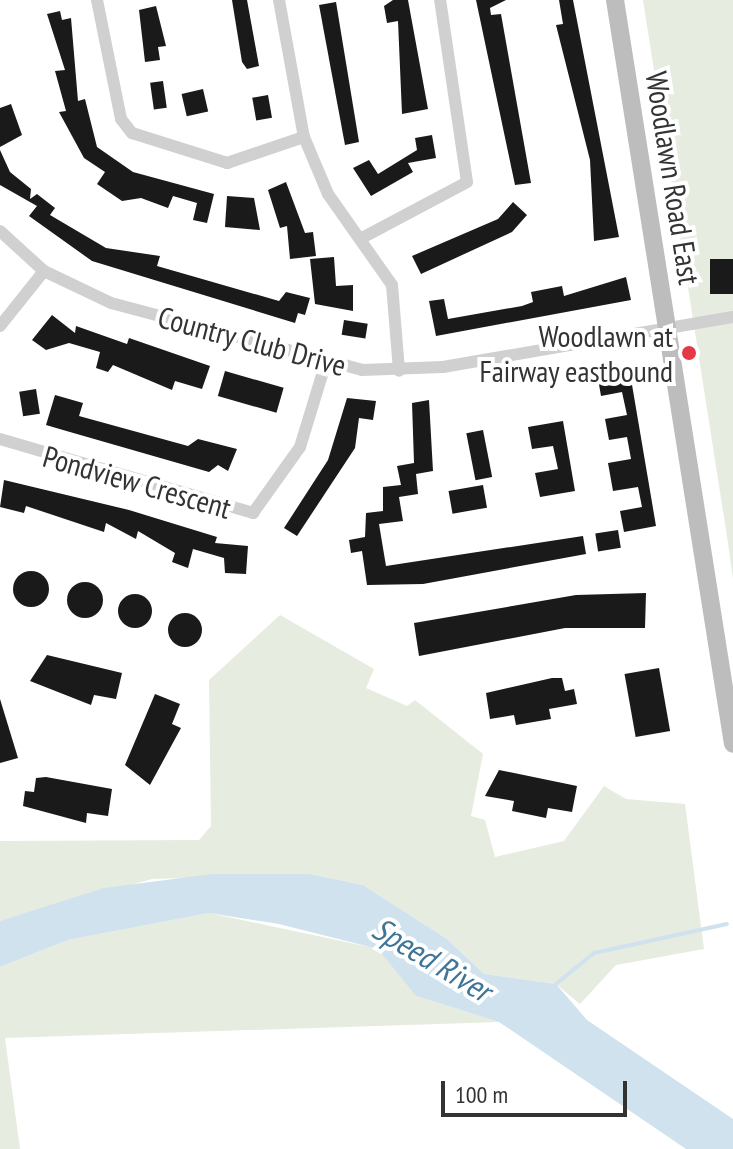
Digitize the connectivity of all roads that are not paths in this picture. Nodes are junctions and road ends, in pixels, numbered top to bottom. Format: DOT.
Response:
graph roads {
  1 [pos="97,0"];
  2 [pos="279,0"];
  3 [pos="440,0"];
  4 [pos="615,0"];
  5 [pos="304,137"];
  6 [pos="0,231"];
  7 [pos="360,239"];
  8 [pos="44,271"];
  9 [pos="733,317"];
  10 [pos="669,325"];
  11 [pos="0,326"];
  12 [pos="325,365"];
  13 [pos="399,371"];
  14 [pos="0,439"];
  15 [pos="733,744"];
  1 -- 5 [label="street"];
  2 -- 5 [label="street"];
  3 -- 7 [label="street"];
  4 -- 10 [label="main road, Woodlawn Road East"];
  5 -- 7 [label="street"];
  6 -- 8 [label="street, Country Club Drive"];
  7 -- 13 [label="street"];
  8 -- 11 [label="street"];
  8 -- 12 [label="street, Country Club Drive"];
  9 -- 10 [label="street, Country Club Drive"];
  10 -- 13 [label="street, Country Club Drive"];
  10 -- 15 [label="main road, Woodlawn Road East"];
  12 -- 13 [label="street, Country Club Drive"];
  12 -- 14 [label="street, Pondview Crescent"];
}
